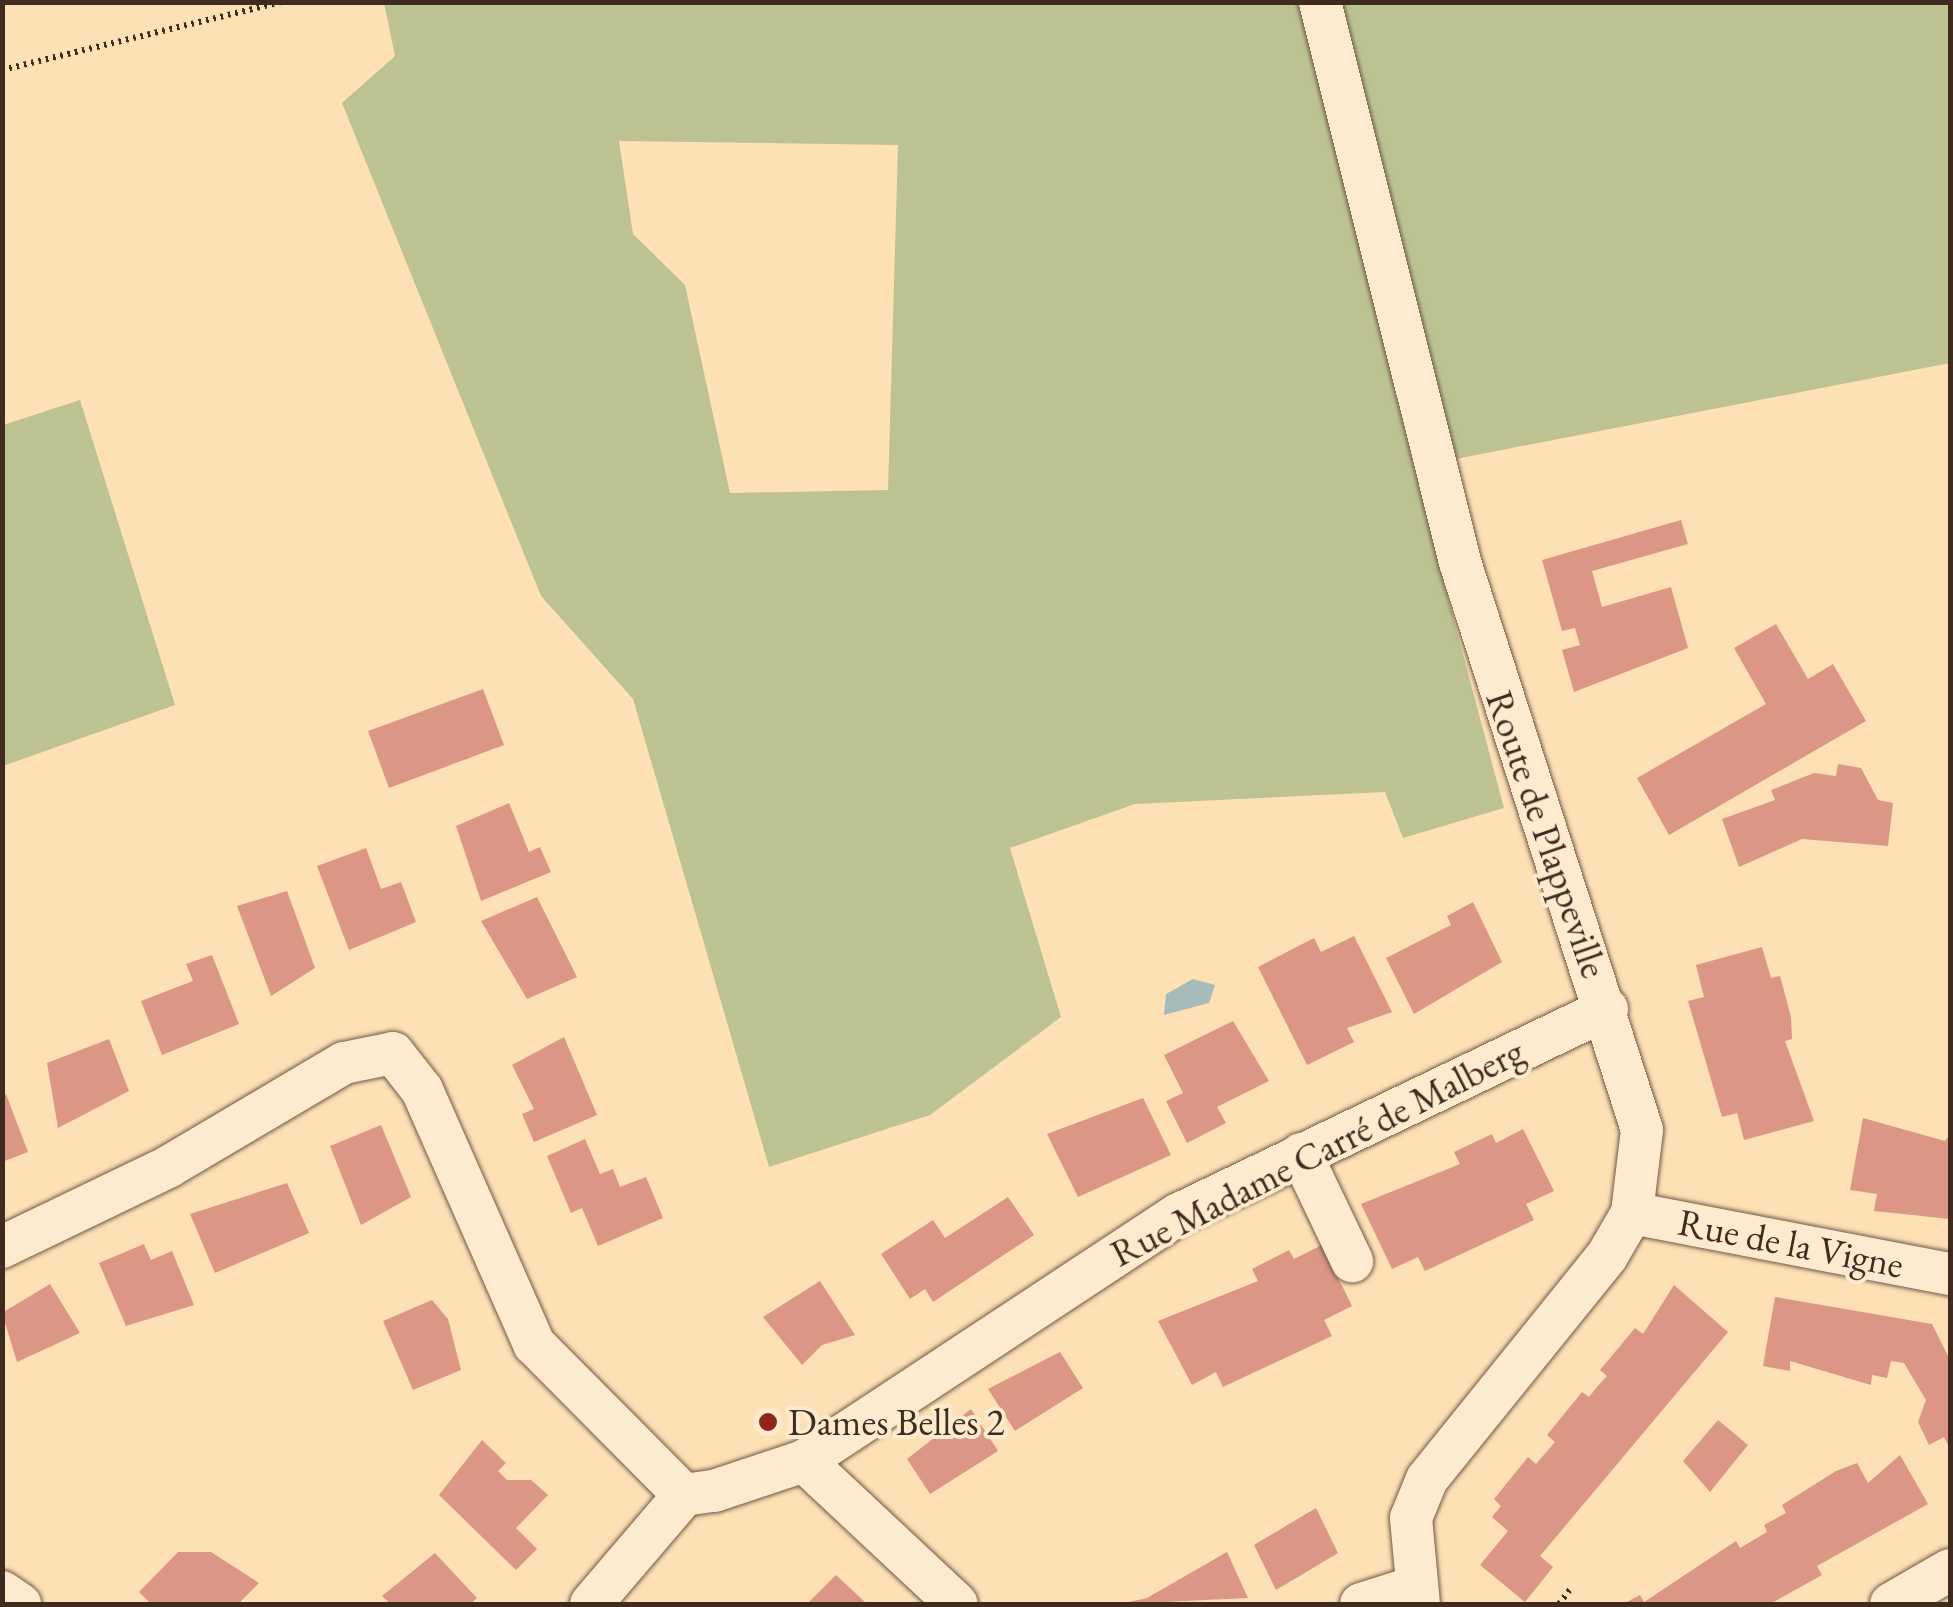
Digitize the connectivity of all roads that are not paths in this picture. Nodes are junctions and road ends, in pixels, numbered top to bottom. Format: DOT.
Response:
graph roads {
  1 [pos="1320,2"];
  2 [pos="1607,1009"];
  3 [pos="1301,1154"];
  4 [pos="1632,1212"];
  5 [pos="2,1247"];
  6 [pos="1352,1262"];
  7 [pos="1950,1274"];
  8 [pos="804,1461"];
  9 [pos="684,1495"];
  10 [pos="1950,1570"];
  11 [pos="2,1592"];
  12 [pos="1415,1596"];
  13 [pos="20,1604"];
  14 [pos="591,1604"];
  15 [pos="957,1604"];
  16 [pos="1361,1604"];
  17 [pos="1890,1604"];
  1 -- 2 [label="street, Route de Plappeville"];
  2 -- 3 [label="street, Rue Madame Carré de Malberg"];
  2 -- 4 [label="street, Route de Plappeville"];
  3 -- 6 [label="street"];
  3 -- 8 [label="street, Rue Madame Carré de Malberg"];
  4 -- 7 [label="street, Rue de la Vigne"];
  4 -- 12 [label="street"];
  5 -- 9 [label="street"];
  8 -- 9 [label="street, Rue Madame Carré de Malberg"];
  8 -- 15 [label="street"];
  9 -- 14 [label="street"];
  10 -- 17 [label="street"];
  11 -- 13 [label="street"];
  12 -- 16 [label="street"];
}
